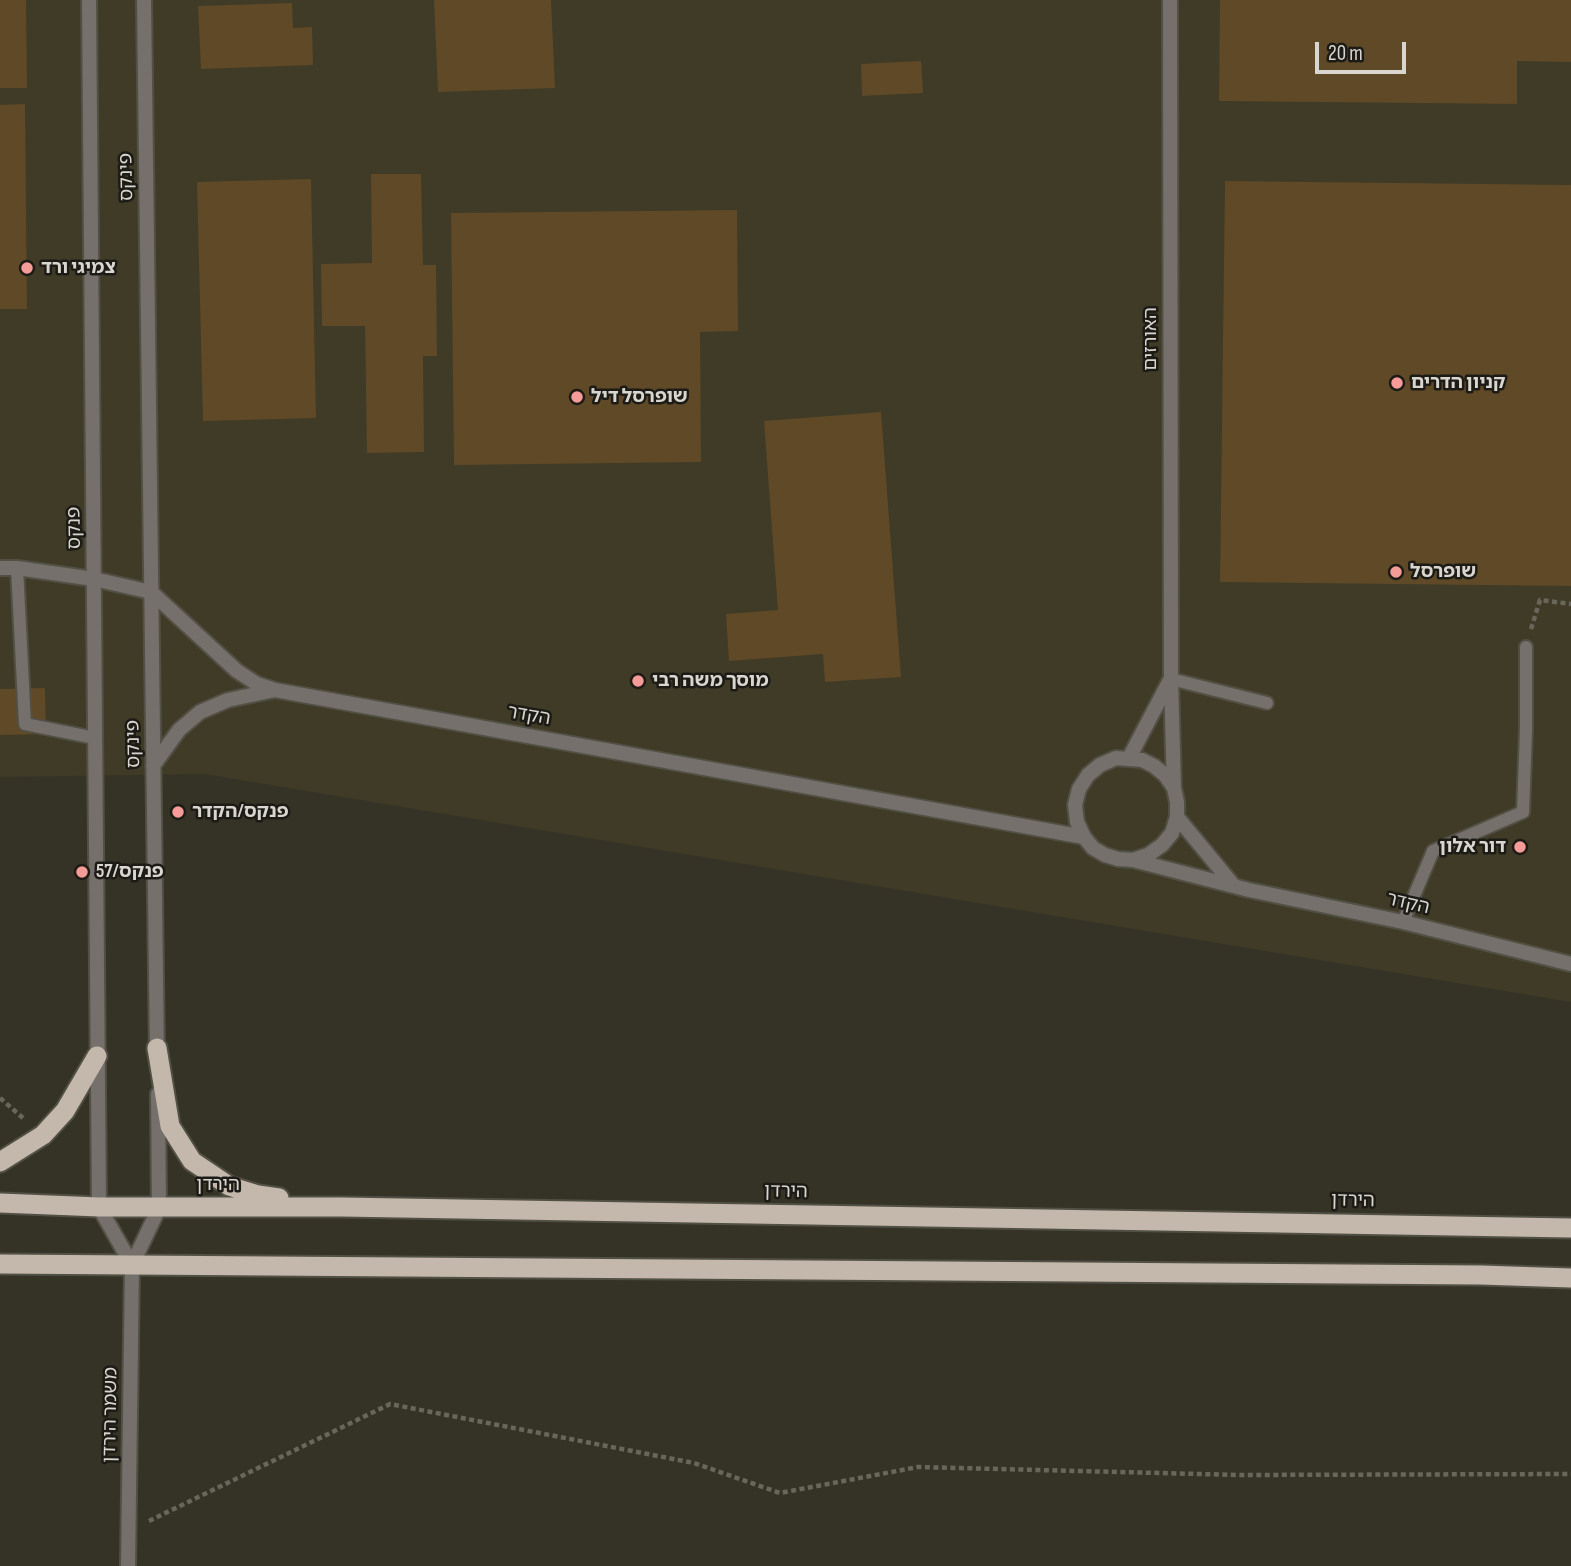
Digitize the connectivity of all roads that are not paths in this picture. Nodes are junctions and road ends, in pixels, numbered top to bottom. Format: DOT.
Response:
graph roads {
  1 [pos="89,0"];
  2 [pos="144,0"];
  3 [pos="1170,0"];
  4 [pos="0,568"];
  5 [pos="17,568"];
  6 [pos="94,579"];
  7 [pos="151,592"];
  8 [pos="1526,647"];
  9 [pos="1171,679"];
  10 [pos="275,690"];
  11 [pos="1267,703"];
  12 [pos="95,737"];
  13 [pos="1129,758"];
  14 [pos="153,766"];
  15 [pos="1174,788"];
  16 [pos="1177,817"];
  17 [pos="1084,837"];
  18 [pos="1133,860"];
  19 [pos="1234,886"];
  20 [pos="1403,922"];
  21 [pos="1571,964"];
  22 [pos="157,1048"];
  23 [pos="97,1056"];
  24 [pos="0,1162"];
  25 [pos="0,1203"];
  26 [pos="99,1207"];
  27 [pos="342,1207"];
  28 [pos="159,1208"];
  29 [pos="1571,1228"];
  30 [pos="0,1264"];
  31 [pos="132,1265"];
  32 [pos="1571,1278"];
  33 [pos="128,1566"];
  1 -- 6 [label="street, פנקס"];
  2 -- 7 [label="street, פינקס"];
  3 -- 9 [label="street, האורזים"];
  4 -- 5 [label="street, הקדר"];
  5 -- 6 [label="street, הקדר"];
  5 -- 12 [label="lane"];
  6 -- 7 [label="street, הקדר"];
  6 -- 12 [label="street, פנקס"];
  7 -- 10 [label="street, הקדר"];
  7 -- 14 [label="street, פינקס"];
  8 -- 20 [label="lane"];
  9 -- 11 [label="lane"];
  9 -- 13 [label="street, האורזים"];
  9 -- 15 [label="street, האורזים"];
  10 -- 14 [label="street"];
  10 -- 17 [label="street, הקדר"];
  12 -- 23 [label="street, פנקס"];
  13 -- 15 [label="street"];
  13 -- 17 [label="street"];
  14 -- 22 [label="street, פינקס"];
  15 -- 16 [label="street"];
  16 -- 18 [label="street"];
  16 -- 19 [label="street"];
  17 -- 18 [label="street"];
  18 -- 19 [label="street, הקדר"];
  19 -- 20 [label="street, הקדר"];
  20 -- 21 [label="street, הקדר"];
  22 -- 27 [label="highway"];
  22 -- 28 [label="street, פינקס"];
  23 -- 24 [label="highway"];
  23 -- 26 [label="street"];
  25 -- 26 [label="highway, הירדן"];
  26 -- 28 [label="highway, הירדן"];
  26 -- 31 [label="street"];
  27 -- 28 [label="highway, הירדן"];
  27 -- 29 [label="highway, הירדן"];
  28 -- 31 [label="street, פינקס"];
  30 -- 31 [label="highway"];
  31 -- 32 [label="highway"];
  31 -- 33 [label="street, משמר הירדן"];
}
